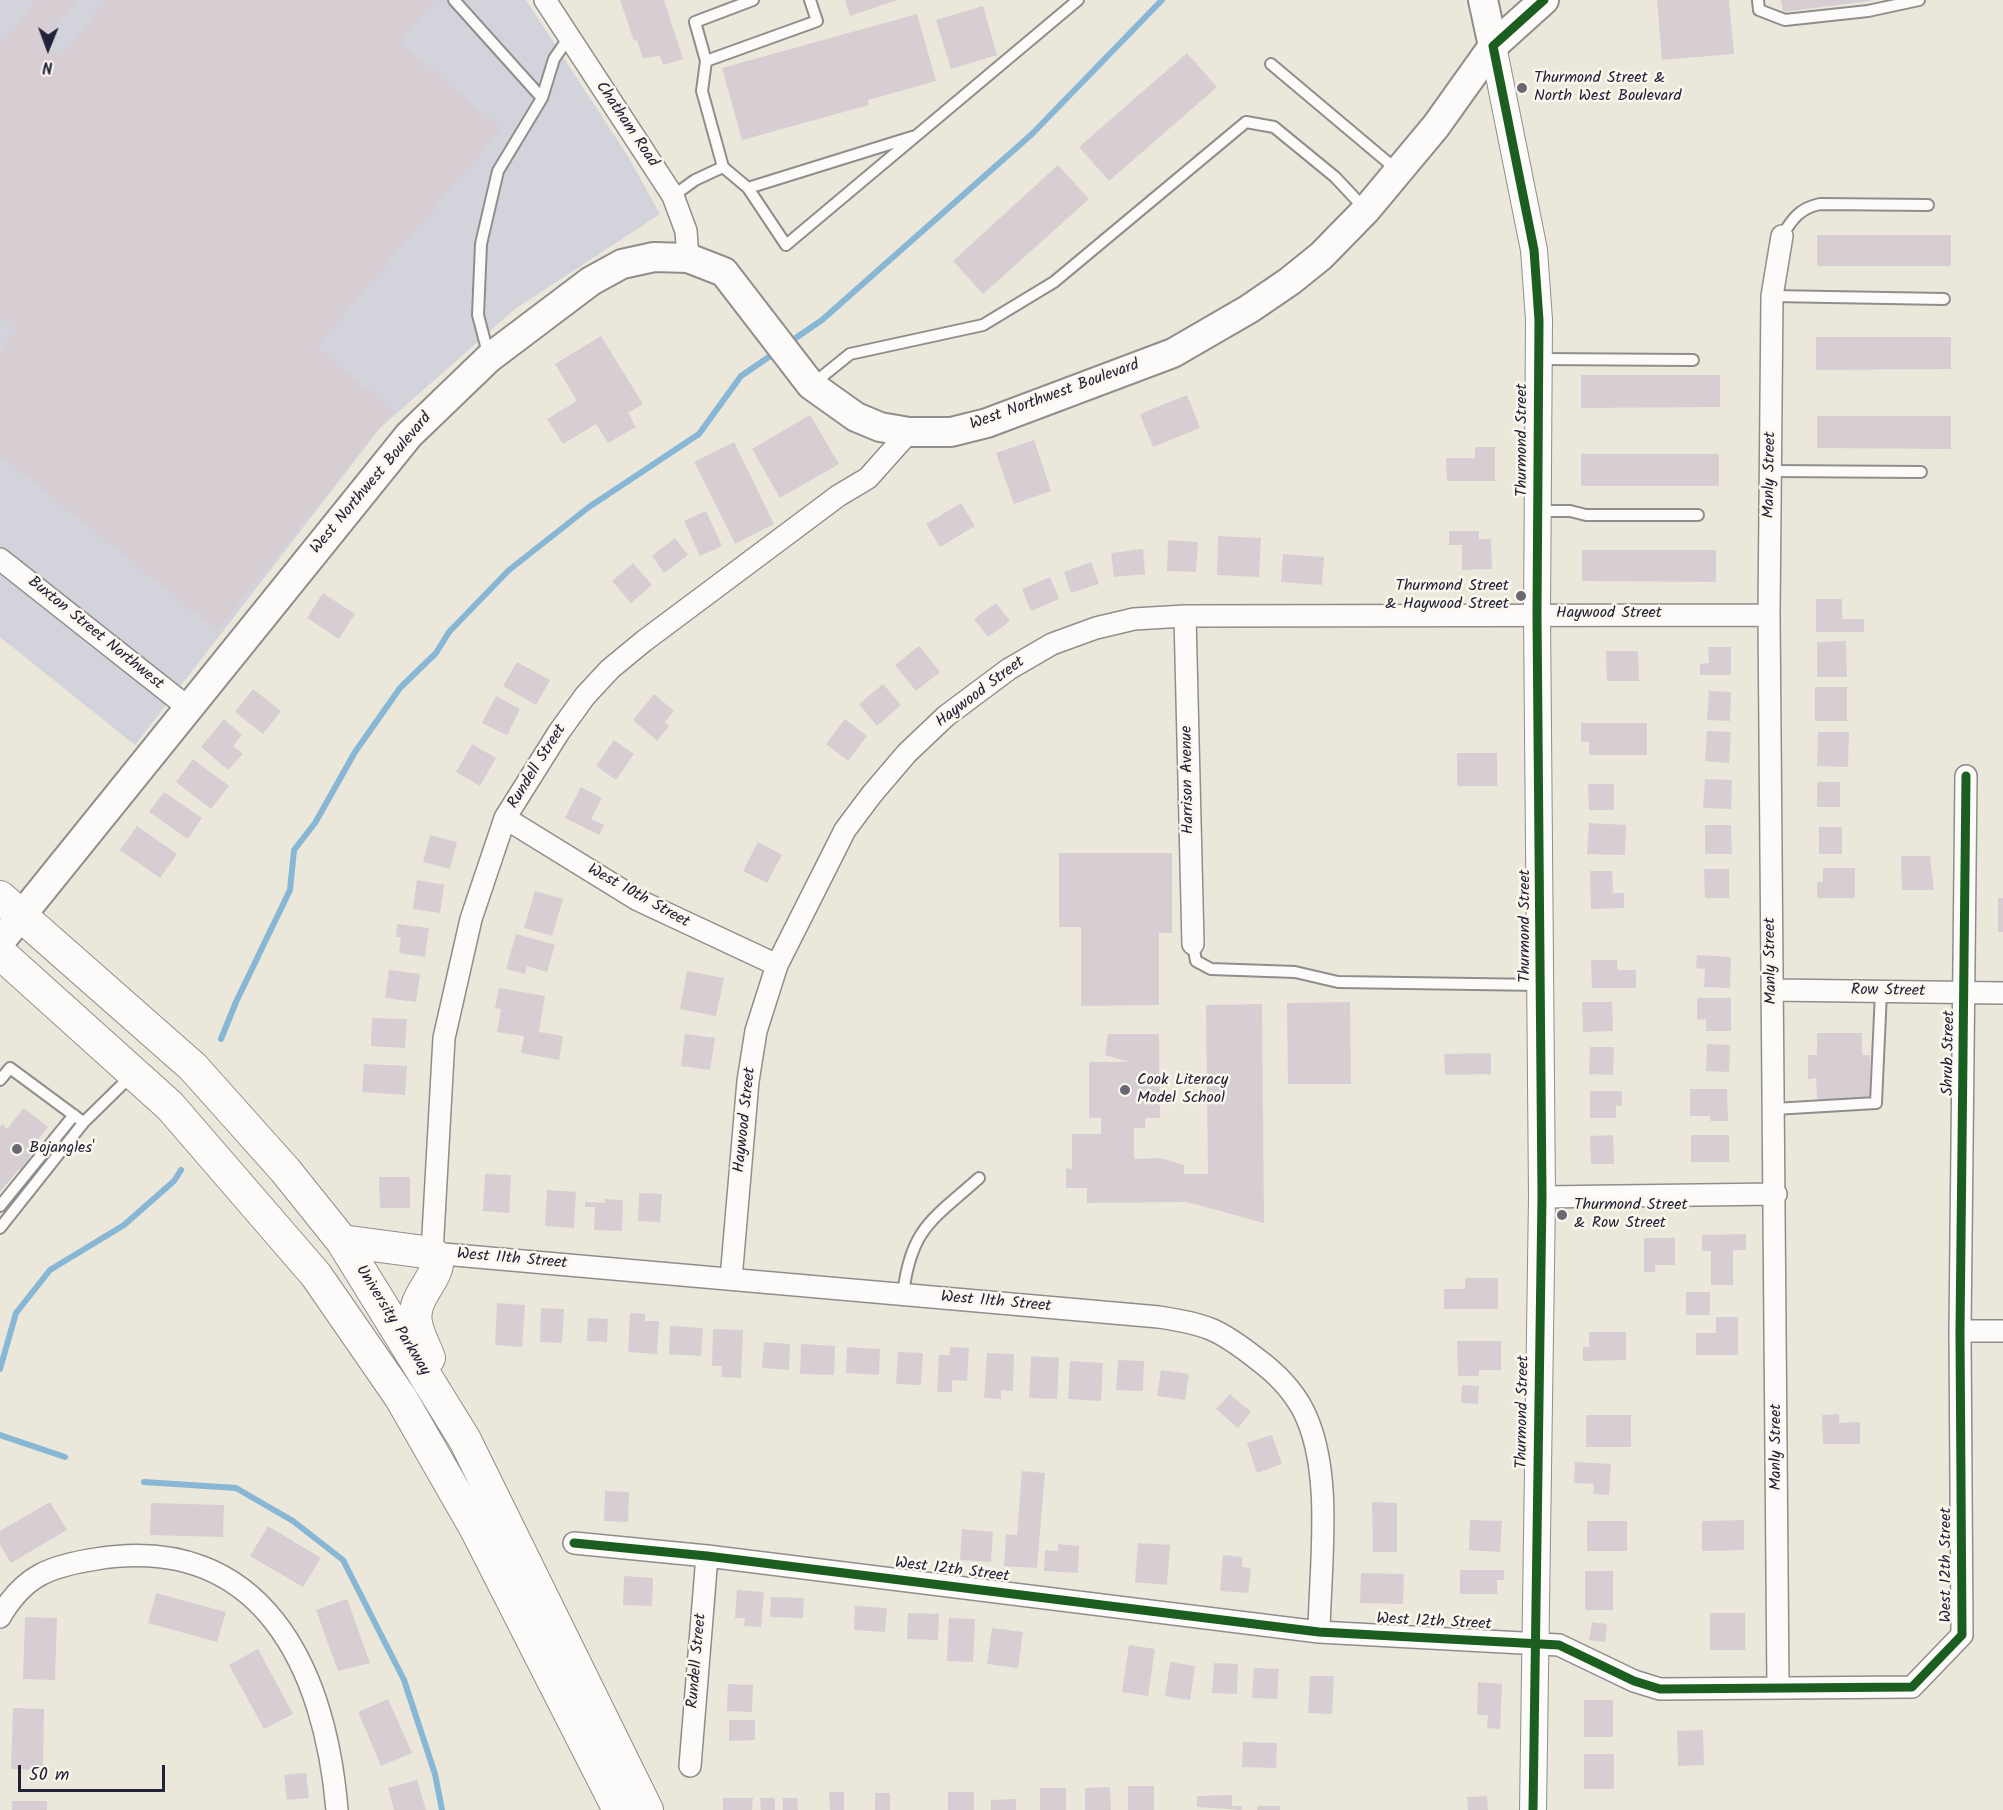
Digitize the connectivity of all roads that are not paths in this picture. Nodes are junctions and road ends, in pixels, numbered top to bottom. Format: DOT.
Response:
graph roads {
  1 [pos="454,0"];
  2 [pos="545,0"];
  3 [pos="753,0"];
  4 [pos="810,0"];
  5 [pos="1078,0"];
  6 [pos="1483,0"];
  7 [pos="1544,0"];
  8 [pos="1758,0"];
  9 [pos="1919,0"];
  10 [pos="569,37"];
  11 [pos="1493,46"];
  12 [pos="706,61"];
  13 [pos="1271,64"];
  14 [pos="542,98"];
  15 [pos="918,135"];
  16 [pos="723,167"];
  17 [pos="1400,172"];
  18 [pos="748,189"];
  19 [pos="674,196"];
  20 [pos="1928,205"];
  21 [pos="1366,210"];
  22 [pos="1782,236"];
  23 [pos="688,258"];
  24 [pos="1772,296"];
  25 [pos="1944,299"];
  26 [pos="489,358"];
  27 [pos="1539,359"];
  28 [pos="1693,360"];
  29 [pos="811,385"];
  30 [pos="909,432"];
  31 [pos="1772,471"];
  32 [pos="1921,472"];
  33 [pos="1538,511"];
  34 [pos="1698,515"];
  35 [pos="0,559"];
  36 [pos="1538,614"];
  37 [pos="1769,615"];
  38 [pos="1185,616"];
  39 [pos="190,709"];
  40 [pos="1966,776"];
  41 [pos="505,818"];
  42 [pos="11,907"];
  43 [pos="0,942"];
  44 [pos="1193,944"];
  45 [pos="0,953"];
  46 [pos="777,965"];
  47 [pos="1541,985"];
  48 [pos="1773,990"];
  49 [pos="1881,992"];
  50 [pos="1966,992"];
  51 [pos="2003,993"];
  52 [pos="135,1073"];
  53 [pos="0,1080"];
  54 [pos="1774,1109"];
  55 [pos="74,1115"];
  56 [pos="84,1122"];
  57 [pos="979,1178"];
  58 [pos="1776,1194"];
  59 [pos="1542,1197"];
  60 [pos="0,1206"];
  61 [pos="0,1228"];
  62 [pos="342,1240"];
  63 [pos="432,1253"];
  64 [pos="731,1279"];
  65 [pos="903,1294"];
  66 [pos="1960,1331"];
  67 [pos="2003,1331"];
  68 [pos="437,1391"];
  69 [pos="574,1543"];
  70 [pos="707,1556"];
  71 [pos="0,1617"];
  72 [pos="1319,1632"];
  73 [pos="1536,1643"];
  74 [pos="1778,1687"];
  75 [pos="690,1766"];
  76 [pos="337,1810"];
  77 [pos="619,1810"];
  78 [pos="647,1810"];
  79 [pos="1533,1810"];
  1 -- 14 [label="lane"];
  2 -- 10 [label="street, Chatham Road"];
  3 -- 12 [label="lane"];
  4 -- 12 [label="lane"];
  5 -- 15 [label="lane"];
  6 -- 11 [label="main road"];
  7 -- 11 [label="main road, West Northwest Boulevard"];
  8 -- 9 [label="lane"];
  10 -- 14 [label="lane"];
  10 -- 19 [label="street, Chatham Road"];
  11 -- 17 [label="main road, West Northwest Boulevard"];
  11 -- 27 [label="street, Thurmond Street"];
  12 -- 16 [label="lane"];
  13 -- 17 [label="lane"];
  14 -- 26 [label="lane"];
  15 -- 18 [label="lane"];
  15 -- 18 [label="lane"];
  16 -- 18 [label="lane"];
  16 -- 19 [label="lane"];
  17 -- 21 [label="main road, West Northwest Boulevard"];
  19 -- 23 [label="street, Chatham Road"];
  20 -- 22 [label="lane"];
  21 -- 29 [label="lane"];
  21 -- 30 [label="main road, West Northwest Boulevard"];
  22 -- 24 [label="street, Manly Street"];
  23 -- 26 [label="main road, West Northwest Boulevard"];
  23 -- 29 [label="main road, West Northwest Boulevard"];
  24 -- 25 [label="lane"];
  24 -- 31 [label="street, Manly Street"];
  26 -- 39 [label="main road, West Northwest Boulevard"];
  27 -- 28 [label="lane"];
  27 -- 33 [label="street, Thurmond Street"];
  29 -- 30 [label="main road, West Northwest Boulevard"];
  30 -- 41 [label="street, Rundell Street"];
  31 -- 32 [label="lane"];
  31 -- 37 [label="street, Manly Street"];
  33 -- 34 [label="lane"];
  33 -- 36 [label="street, Thurmond Street"];
  35 -- 39 [label="street, Buxton Street Northwest"];
  36 -- 37 [label="street, Haywood Street"];
  36 -- 38 [label="street, Haywood Street"];
  36 -- 47 [label="street, Thurmond Street"];
  37 -- 48 [label="street, Manly Street"];
  38 -- 44 [label="street, Harrison Avenue"];
  38 -- 46 [label="street, Haywood Street"];
  39 -- 42 [label="main road, West Northwest Boulevard"];
  40 -- 50 [label="street, Shrub Street"];
  41 -- 46 [label="street, West 10th Street"];
  41 -- 63 [label="street, Rundell Street"];
  42 -- 43 [label="main road, West Northwest Boulevard"];
  42 -- 62 [label="main road, University Parkway"];
  44 -- 47 [label="lane"];
  45 -- 52 [label="main road, University Parkway"];
  46 -- 64 [label="street, Haywood Street"];
  47 -- 59 [label="street, Thurmond Street"];
  48 -- 49 [label="street, Row Street"];
  48 -- 54 [label="street, Manly Street"];
  49 -- 50 [label="street, Row Street"];
  49 -- 54 [label="lane"];
  50 -- 51 [label="street, Row Street"];
  50 -- 66 [label="street, Shrub Street"];
  52 -- 56 [label="lane"];
  52 -- 77 [label="main road, University Parkway"];
  53 -- 55 [label="lane"];
  54 -- 58 [label="street, Manly Street"];
  55 -- 56 [label="lane"];
  55 -- 60 [label="lane"];
  56 -- 61 [label="lane"];
  57 -- 65 [label="lane"];
  58 -- 59 [label="street"];
  58 -- 74 [label="street, Manly Street"];
  59 -- 73 [label="street, Thurmond Street"];
  62 -- 63 [label="main road"];
  62 -- 68 [label="main road, University Parkway"];
  63 -- 64 [label="street, West 11th Street"];
  63 -- 68 [label="main road"];
  64 -- 65 [label="street, West 11th Street"];
  65 -- 72 [label="street, West 11th Street"];
  66 -- 67 [label="street"];
  66 -- 74 [label="street, West 12th Street"];
  68 -- 78 [label="main road, University Parkway"];
  69 -- 70 [label="street, West 12th Street"];
  70 -- 72 [label="street, West 12th Street"];
  70 -- 75 [label="street, Rundell Street"];
  71 -- 76 [label="street"];
  72 -- 73 [label="street, West 12th Street"];
  73 -- 74 [label="street, West 12th Street"];
  73 -- 79 [label="street, Thurmond Street"];
}
